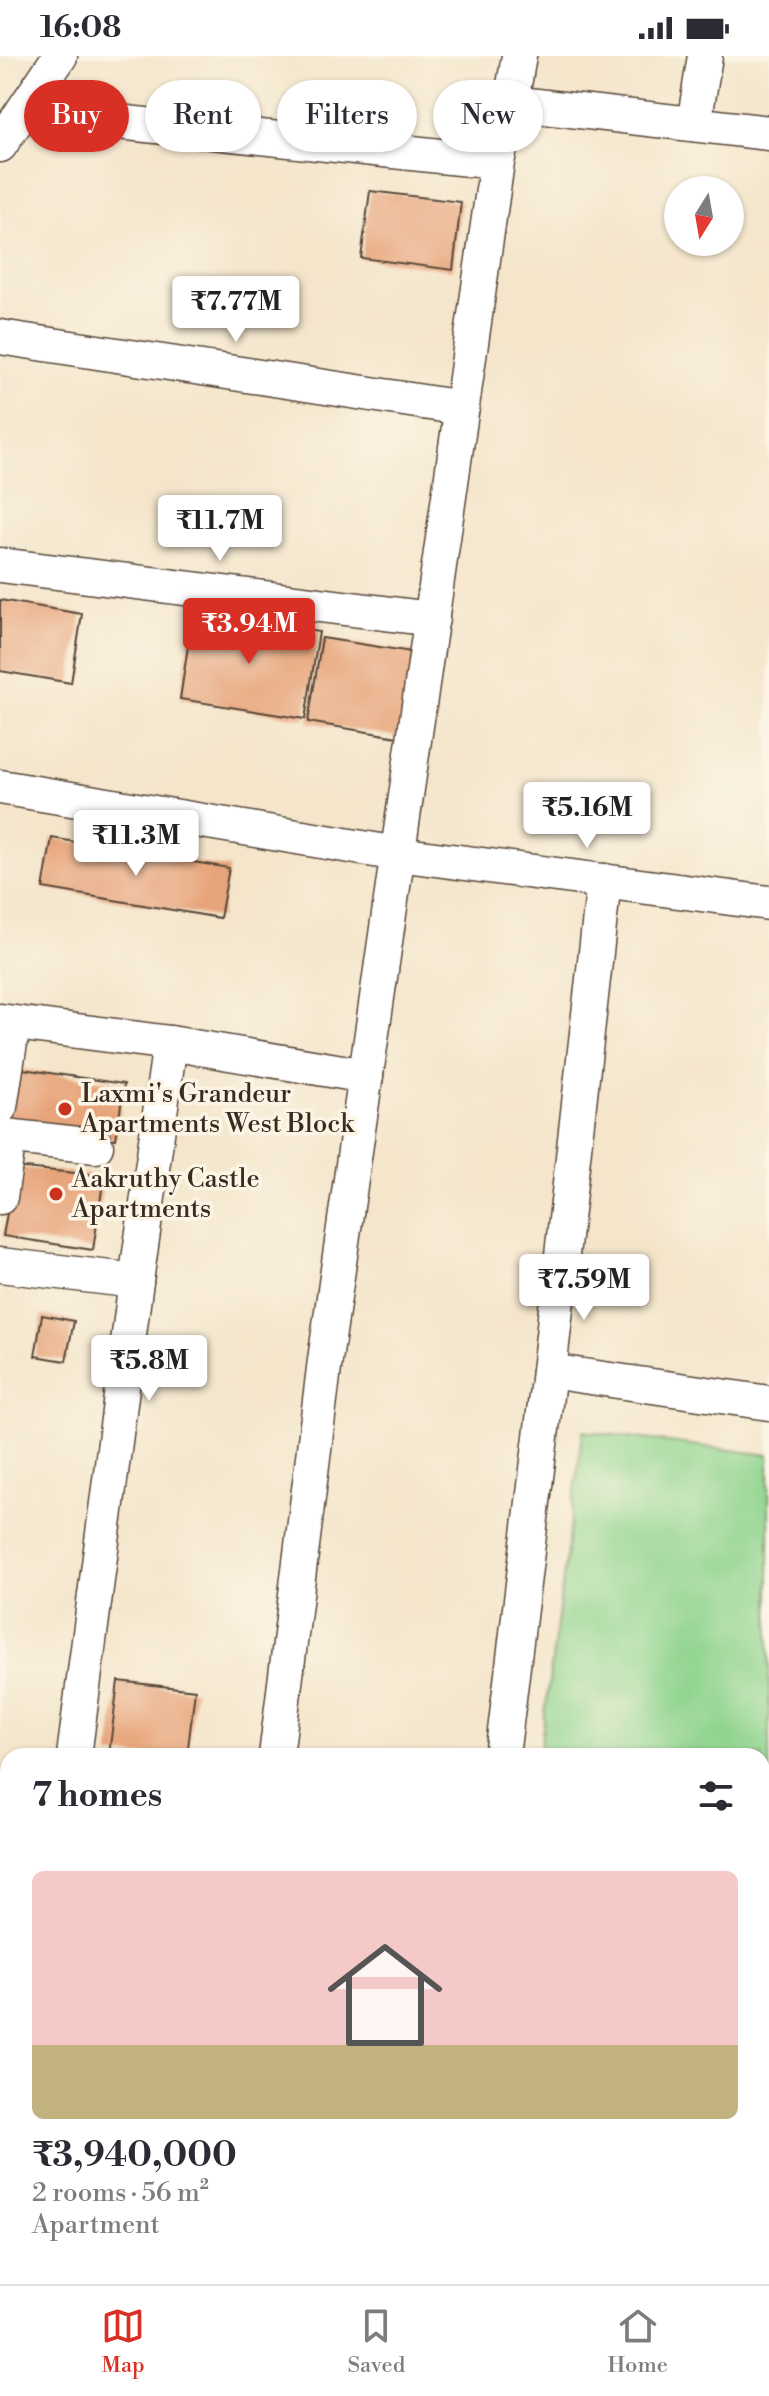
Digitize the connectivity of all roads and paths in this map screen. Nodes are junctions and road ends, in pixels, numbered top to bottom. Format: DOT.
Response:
graph roads {
  1 [pos="60,56"];
  2 [pos="519,56"];
  3 [pos="705,56"];
  4 [pos="515,80"];
  5 [pos="543,107"];
  6 [pos="23,112"];
  7 [pos="694,124"];
  8 [pos="769,133"];
  9 [pos="0,145"];
  10 [pos="499,152"];
  11 [pos="497,162"];
  12 [pos="0,337"];
  13 [pos="462,408"];
  14 [pos="0,565"];
  15 [pos="432,619"];
  16 [pos="0,787"];
  17 [pos="398,854"];
  18 [pos="604,881"];
  19 [pos="769,903"];
  20 [pos="6,1022"];
  21 [pos="170,1043"];
  22 [pos="366,1076"];
  23 [pos="0,1107"];
  24 [pos="4,1141"];
  25 [pos="96,1146"];
  26 [pos="0,1197"];
  27 [pos="0,1265"];
  28 [pos="136,1281"];
  29 [pos="549,1371"];
  30 [pos="769,1403"];
  31 [pos="75,1748"];
  32 [pos="277,1748"];
  33 [pos="503,1748"];
  1 -- 6 [label="street"];
  2 -- 4 [label="street"];
  3 -- 7 [label="street"];
  5 -- 7 [label="street"];
  6 -- 9 [label="street"];
  6 -- 11 [label="street"];
  7 -- 8 [label="street"];
  10 -- 11 [label="street"];
  11 -- 13 [label="street"];
  12 -- 13 [label="street"];
  13 -- 15 [label="street"];
  14 -- 15 [label="street"];
  15 -- 17 [label="street"];
  16 -- 17 [label="street"];
  17 -- 18 [label="street"];
  17 -- 22 [label="street"];
  18 -- 19 [label="street"];
  18 -- 29 [label="street"];
  20 -- 21 [label="street"];
  20 -- 23 [label="street"];
  21 -- 22 [label="street"];
  21 -- 28 [label="street"];
  22 -- 32 [label="street"];
  24 -- 25 [label="street"];
  24 -- 26 [label="street"];
  27 -- 28 [label="street"];
  28 -- 31 [label="street"];
  29 -- 30 [label="street"];
  29 -- 33 [label="street"];
}
